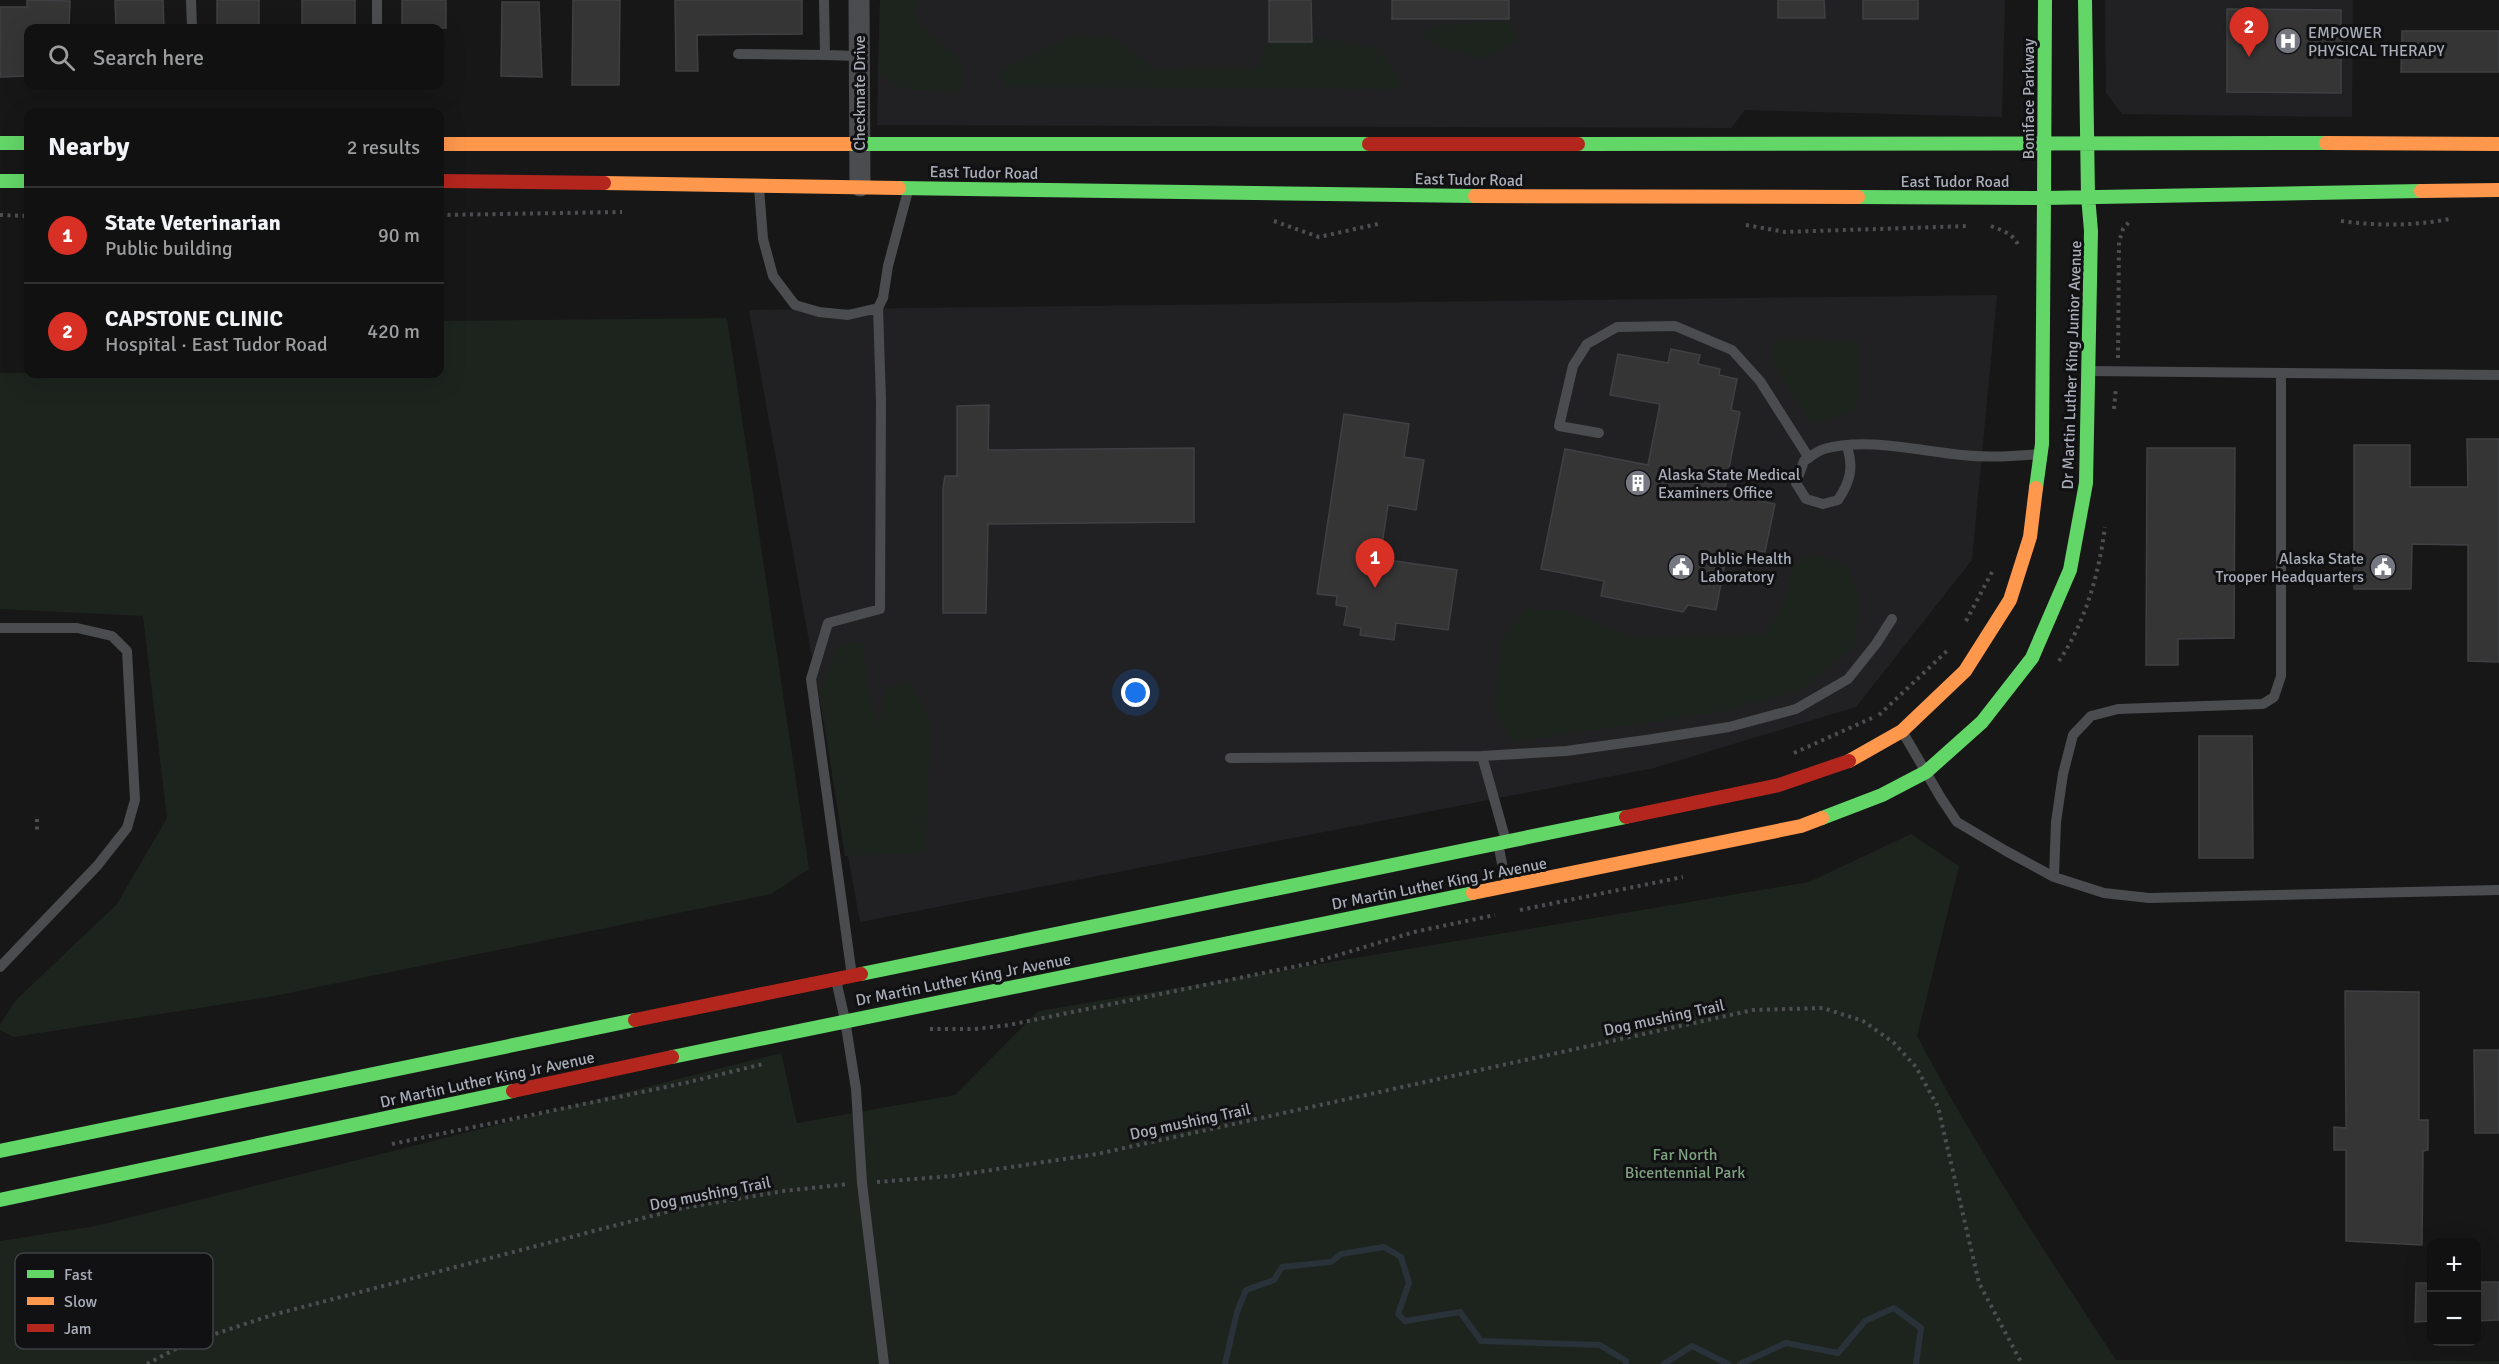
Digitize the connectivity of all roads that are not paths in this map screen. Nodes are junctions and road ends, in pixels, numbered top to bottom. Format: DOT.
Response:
graph roads {
  1 [pos="192,0"];
  2 [pos="377,0"];
  3 [pos="824,0"];
  4 [pos="859,0"];
  5 [pos="2045,0"];
  6 [pos="2085,0"];
  7 [pos="192,24"];
  8 [pos="377,24"];
  9 [pos="738,54"];
  10 [pos="825,55"];
  11 [pos="859,56"];
  12 [pos="0,143"];
  13 [pos="24,143"];
  14 [pos="2044,143"];
  15 [pos="2087,143"];
  16 [pos="444,144"];
  17 [pos="859,144"];
  18 [pos="2499,144"];
  19 [pos="0,181"];
  20 [pos="24,181"];
  21 [pos="444,181"];
  22 [pos="759,185"];
  23 [pos="860,186"];
  24 [pos="909,187"];
  25 [pos="2499,190"];
  26 [pos="2088,196"];
  27 [pos="2044,198"];
  28 [pos="878,308"];
  29 [pos="2087,371"];
  30 [pos="2281,375"];
  31 [pos="2499,375"];
  32 [pos="1599,434"];
  33 [pos="1847,447"];
  34 [pos="2041,454"];
  35 [pos="1809,458"];
  36 [pos="1892,619"];
  37 [pos="0,628"];
  38 [pos="1902,731"];
  39 [pos="1482,756"];
  40 [pos="1230,758"];
  41 [pos="1926,772"];
  42 [pos="1502,842"];
  43 [pos="2054,876"];
  44 [pos="1506,887"];
  45 [pos="2499,890"];
  46 [pos="0,967"];
  47 [pos="852,976"];
  48 [pos="836,979"];
  49 [pos="845,1020"];
  50 [pos="0,1151"];
  51 [pos="0,1200"];
  52 [pos="884,1364"];
  1 -- 7 [label="lane"];
  2 -- 8 [label="lane"];
  3 -- 10 [label="lane"];
  4 -- 11 [label="street, Checkmate Drive"];
  5 -- 14 [label="street, Boniface Parkway"];
  6 -- 15 [label="street"];
  9 -- 10 [label="lane"];
  10 -- 11 [label="lane"];
  11 -- 17 [label="street, Checkmate Drive"];
  12 -- 13 [label="street"];
  14 -- 15 [label="street, East Tudor Road"];
  14 -- 17 [label="street, East Tudor Road"];
  14 -- 27 [label="street, Boniface Parkway"];
  15 -- 18 [label="street, East Tudor Road"];
  15 -- 26 [label="street"];
  16 -- 17 [label="street, East Tudor Road"];
  17 -- 23 [label="street, Checkmate Drive"];
  19 -- 20 [label="street"];
  21 -- 22 [label="street, East Tudor Road"];
  22 -- 23 [label="street, East Tudor Road"];
  22 -- 28 [label="lane"];
  23 -- 24 [label="street, East Tudor Road"];
  24 -- 27 [label="street, East Tudor Road"];
  24 -- 28 [label="lane"];
  25 -- 26 [label="street, East Tudor Road"];
  26 -- 27 [label="street, East Tudor Road"];
  26 -- 29 [label="street, Dr Martin Luther King Junior Avenue"];
  27 -- 34 [label="street, Dr Martin Luther King Junior Avenue"];
  28 -- 47 [label="lane"];
  29 -- 30 [label="lane"];
  29 -- 41 [label="street, Dr Martin Luther King Junior Avenue"];
  30 -- 31 [label="lane"];
  30 -- 43 [label="lane"];
  32 -- 35 [label="lane"];
  33 -- 34 [label="lane"];
  33 -- 35 [label="lane"];
  33 -- 35 [label="lane"];
  34 -- 38 [label="street, Dr Martin Luther King Junior Avenue"];
  36 -- 39 [label="lane"];
  37 -- 46 [label="lane"];
  38 -- 41 [label="lane"];
  38 -- 42 [label="street, Dr Martin Luther King Jr Avenue"];
  39 -- 40 [label="lane"];
  39 -- 42 [label="lane"];
  41 -- 43 [label="lane"];
  41 -- 44 [label="street, Dr Martin Luther King Jr Avenue"];
  42 -- 44 [label="lane"];
  42 -- 47 [label="street, Dr Martin Luther King Jr Avenue"];
  43 -- 45 [label="lane"];
  44 -- 49 [label="street, Dr Martin Luther King Jr Avenue"];
  47 -- 48 [label="street, Dr Martin Luther King Jr Avenue"];
  48 -- 49 [label="lane"];
  48 -- 50 [label="street, Dr Martin Luther King Jr Avenue"];
  49 -- 51 [label="street, Dr Martin Luther King Jr Avenue"];
  49 -- 52 [label="lane"];
}
